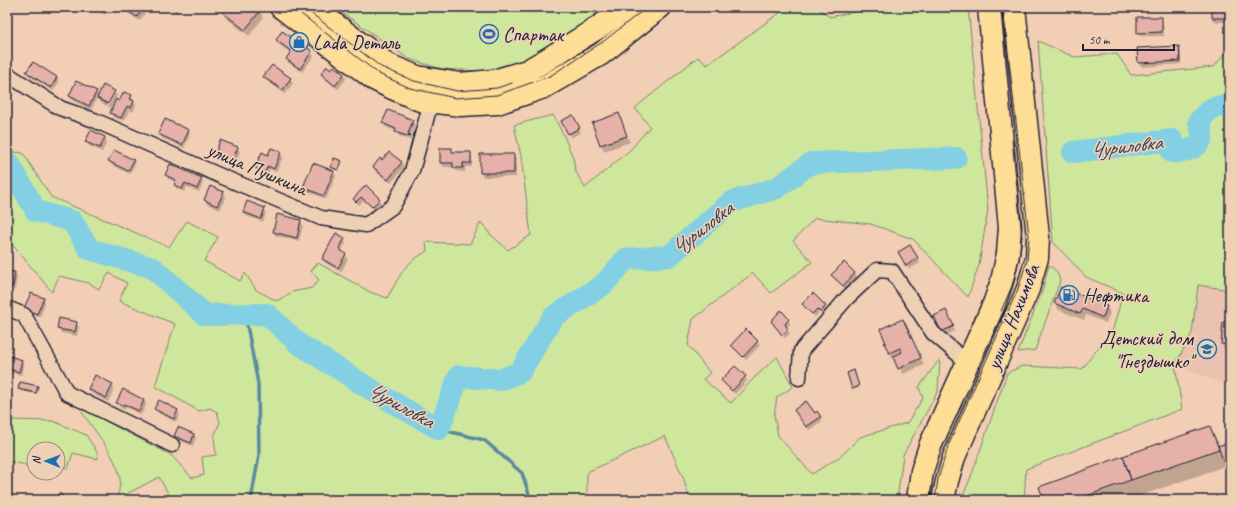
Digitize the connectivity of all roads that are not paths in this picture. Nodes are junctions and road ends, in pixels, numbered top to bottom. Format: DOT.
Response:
graph roads {
  1 [pos="281,7"];
  2 [pos="312,7"];
  3 [pos="626,7"];
  4 [pos="660,7"];
  5 [pos="989,7"];
  6 [pos="1014,7"];
  7 [pos="7,74"];
  8 [pos="431,102"];
  9 [pos="7,308"];
  10 [pos="968,363"];
  11 [pos="799,378"];
  12 [pos="172,445"];
  13 [pos="918,500"];
  14 [pos="943,500"];
  1 -- 8 [label="main road"];
  2 -- 3 [label="main road"];
  4 -- 8 [label="main road"];
  5 -- 10 [label="main road, улица Нахимова"];
  6 -- 14 [label="main road, улица Нахимова"];
  7 -- 8 [label="street, улица Пушкина"];
  9 -- 12 [label="street"];
  10 -- 11 [label="street"];
  10 -- 13 [label="main road, улица Нахимова"];
}
